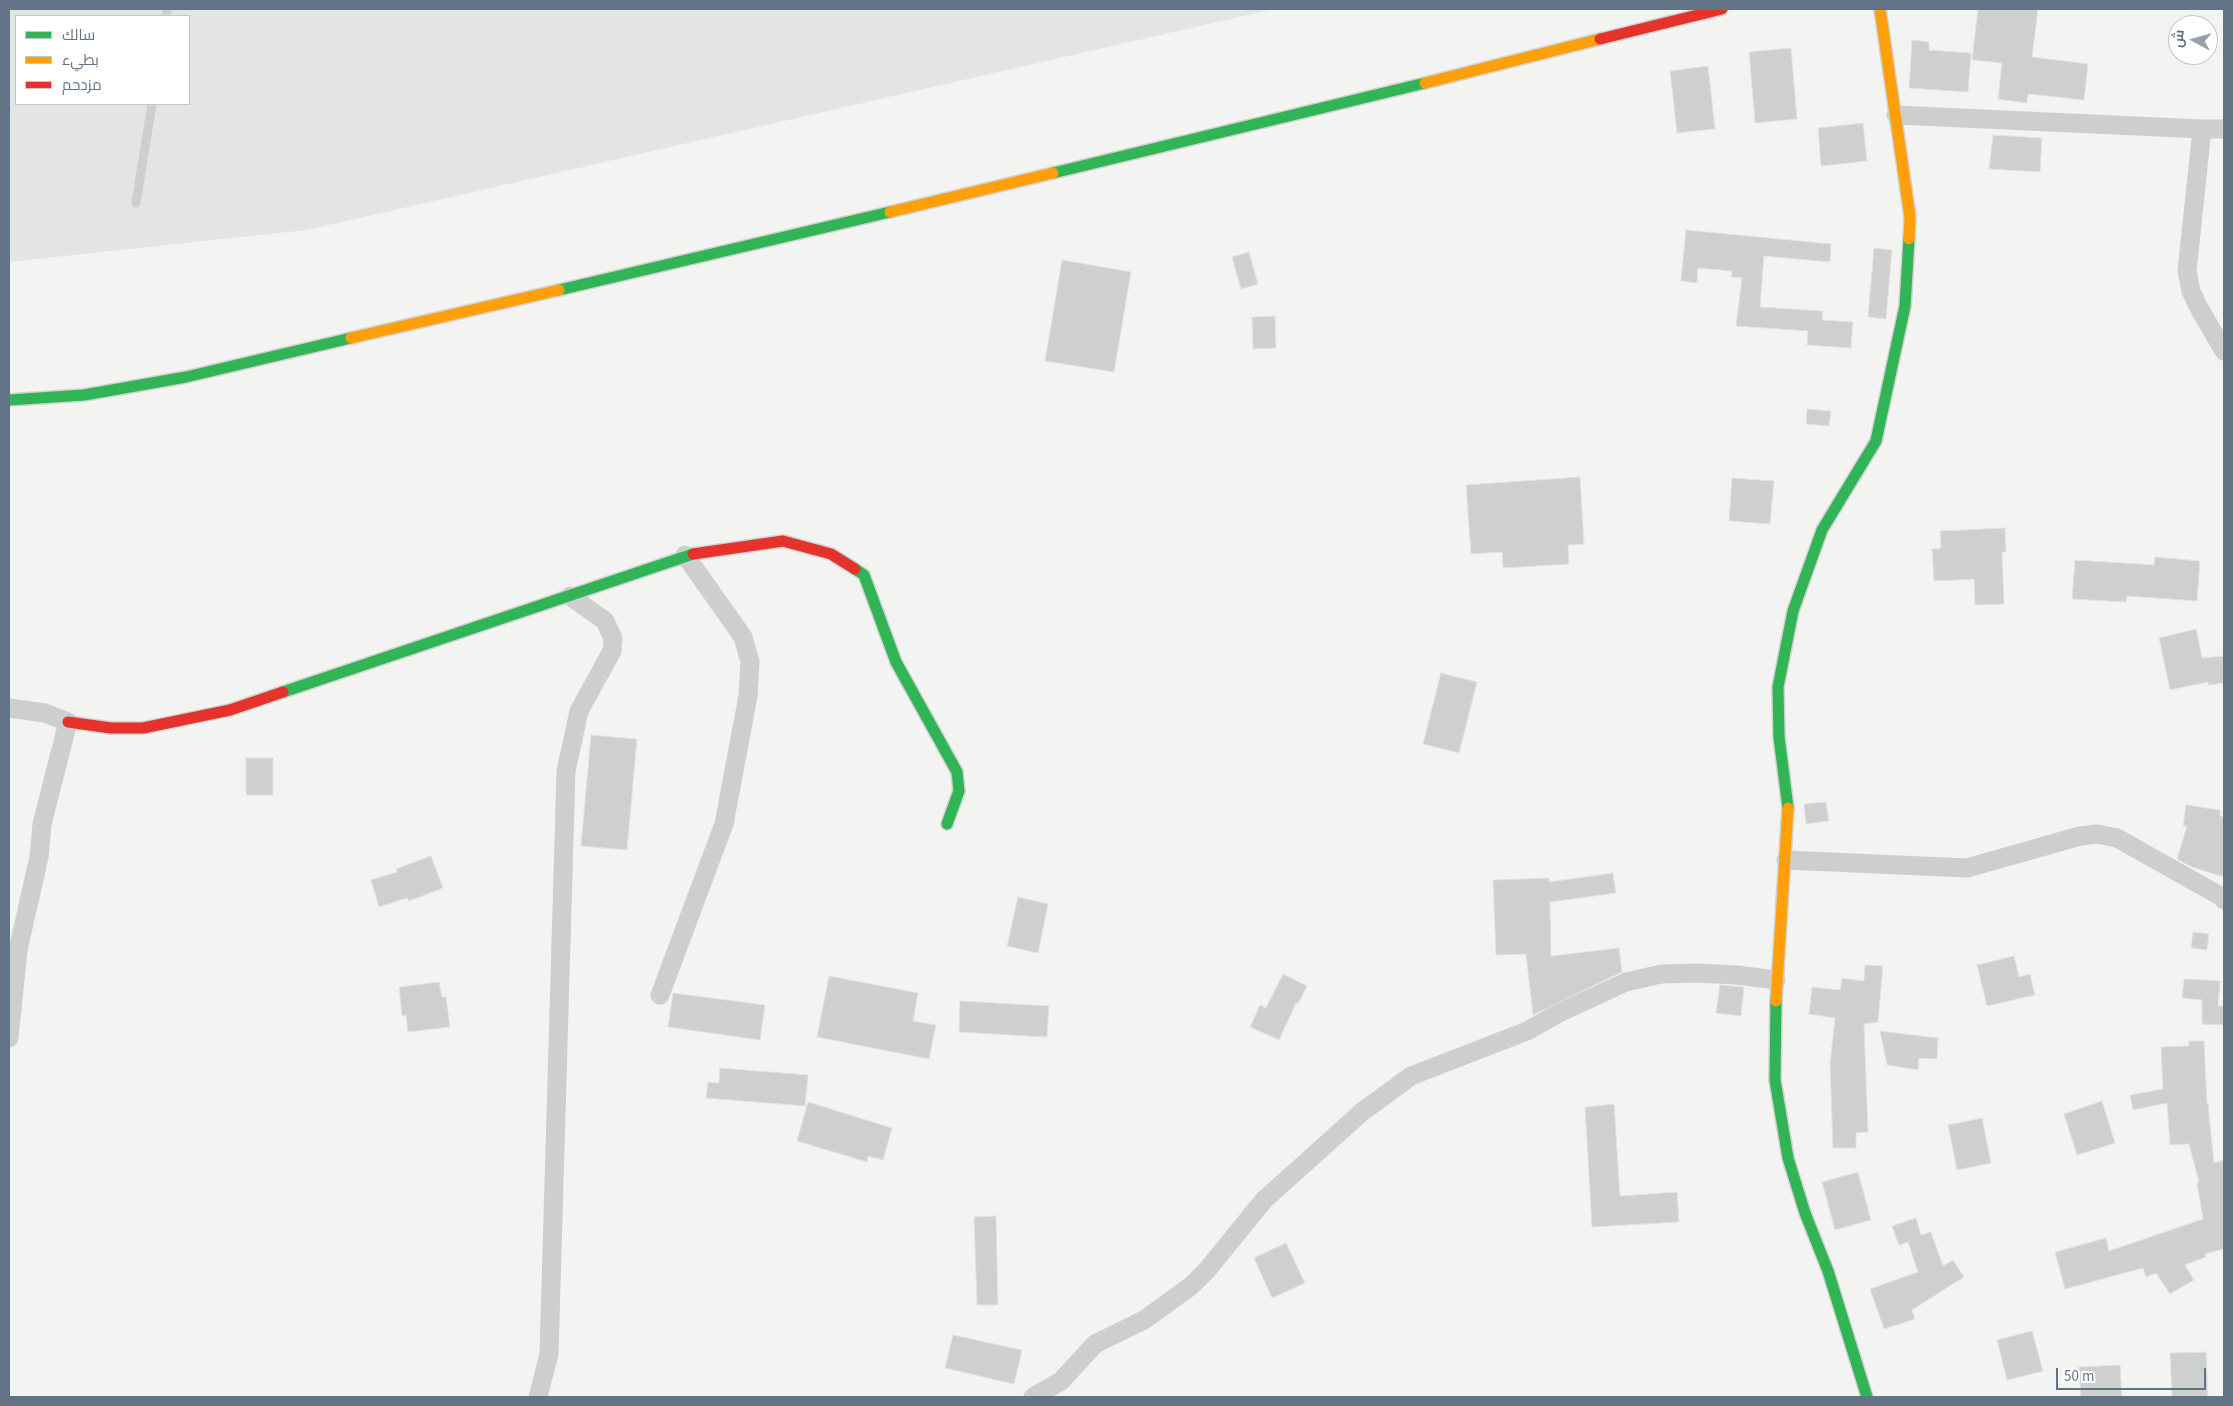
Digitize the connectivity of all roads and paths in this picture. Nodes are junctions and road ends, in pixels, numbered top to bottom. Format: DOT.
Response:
graph roads {
  1 [pos="1722,9"];
  2 [pos="1880,9"];
  3 [pos="152,105"];
  4 [pos="1896,115"];
  5 [pos="2202,129"];
  6 [pos="2224,129"];
  7 [pos="136,203"];
  8 [pos="2224,351"];
  9 [pos="9,400"];
  10 [pos="685,555"];
  11 [pos="570,596"];
  12 [pos="9,708"];
  13 [pos="68,722"];
  14 [pos="947,824"];
  15 [pos="1786,860"];
  16 [pos="2224,900"];
  17 [pos="1776,980"];
  18 [pos="660,995"];
  19 [pos="9,1038"];
  20 [pos="538,1397"];
  21 [pos="1033,1397"];
  22 [pos="1867,1397"];
  1 -- 9 [label="street"];
  2 -- 4 [label="street"];
  3 -- 7 [label="lane"];
  4 -- 5 [label="street"];
  4 -- 15 [label="street"];
  5 -- 6 [label="street"];
  5 -- 8 [label="street"];
  10 -- 11 [label="street"];
  10 -- 14 [label="street"];
  10 -- 18 [label="street"];
  11 -- 13 [label="street"];
  11 -- 20 [label="street"];
  12 -- 13 [label="street"];
  13 -- 19 [label="street"];
  15 -- 16 [label="street"];
  15 -- 17 [label="street"];
  17 -- 21 [label="street"];
  17 -- 22 [label="street"];
}
